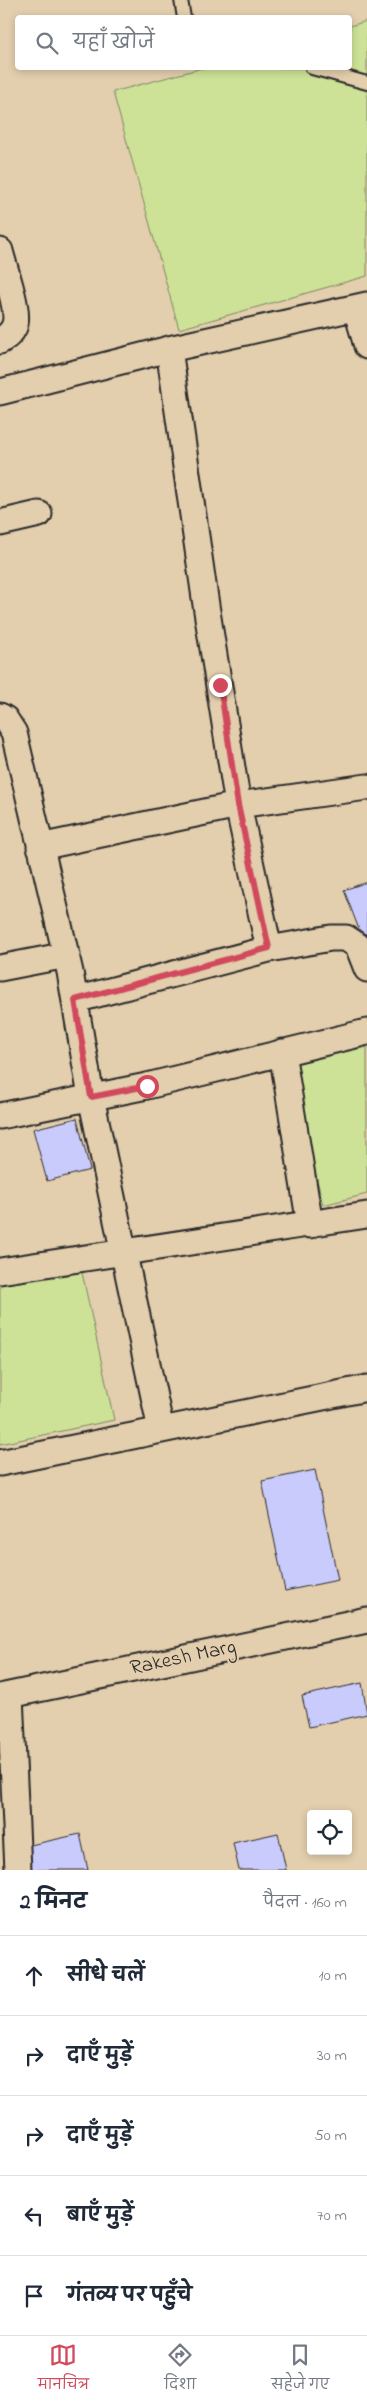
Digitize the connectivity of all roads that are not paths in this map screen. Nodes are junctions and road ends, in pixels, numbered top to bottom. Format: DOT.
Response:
graph roads {
  1 [pos="181,0"];
  2 [pos="184,15"];
  3 [pos="319,70"];
  4 [pos="367,83"];
  5 [pos="0,251"];
  6 [pos="361,307"];
  7 [pos="0,341"];
  8 [pos="367,346"];
  9 [pos="169,349"];
  10 [pos="0,392"];
  11 [pos="39,514"];
  12 [pos="0,523"];
  13 [pos="0,716"];
  14 [pos="367,788"];
  15 [pos="238,805"];
  16 [pos="40,847"];
  17 [pos="269,948"];
  18 [pos="66,955"];
  19 [pos="0,968"];
  20 [pos="367,969"];
  21 [pos="75,1000"];
  22 [pos="367,1032"];
  23 [pos="282,1052"];
  24 [pos="91,1097"];
  25 [pos="0,1116"];
  26 [pos="367,1215"];
  27 [pos="310,1225"];
  28 [pos="124,1253"];
  29 [pos="0,1271"];
  30 [pos="367,1388"];
  31 [pos="161,1430"];
  32 [pos="0,1463"];
  33 [pos="367,1620"];
  34 [pos="5,1696"];
  35 [pos="18,1870"];
  1 -- 2 [label="lane"];
  3 -- 4 [label="lane"];
  5 -- 7 [label="street"];
  6 -- 8 [label="street"];
  6 -- 9 [label="street"];
  9 -- 10 [label="street"];
  9 -- 15 [label="street"];
  11 -- 12 [label="street"];
  13 -- 16 [label="street"];
  14 -- 15 [label="street"];
  15 -- 16 [label="street"];
  15 -- 17 [label="street"];
  16 -- 18 [label="street"];
  17 -- 20 [label="street"];
  17 -- 21 [label="street"];
  18 -- 19 [label="street"];
  18 -- 21 [label="street"];
  21 -- 24 [label="street"];
  22 -- 23 [label="street"];
  23 -- 24 [label="street"];
  23 -- 27 [label="street"];
  24 -- 25 [label="street"];
  24 -- 28 [label="street"];
  26 -- 27 [label="street"];
  27 -- 28 [label="street"];
  28 -- 29 [label="street"];
  28 -- 31 [label="street"];
  30 -- 31 [label="street"];
  31 -- 32 [label="street"];
  33 -- 34 [label="street, Rakesh Marg"];
  34 -- 35 [label="street"];
}
